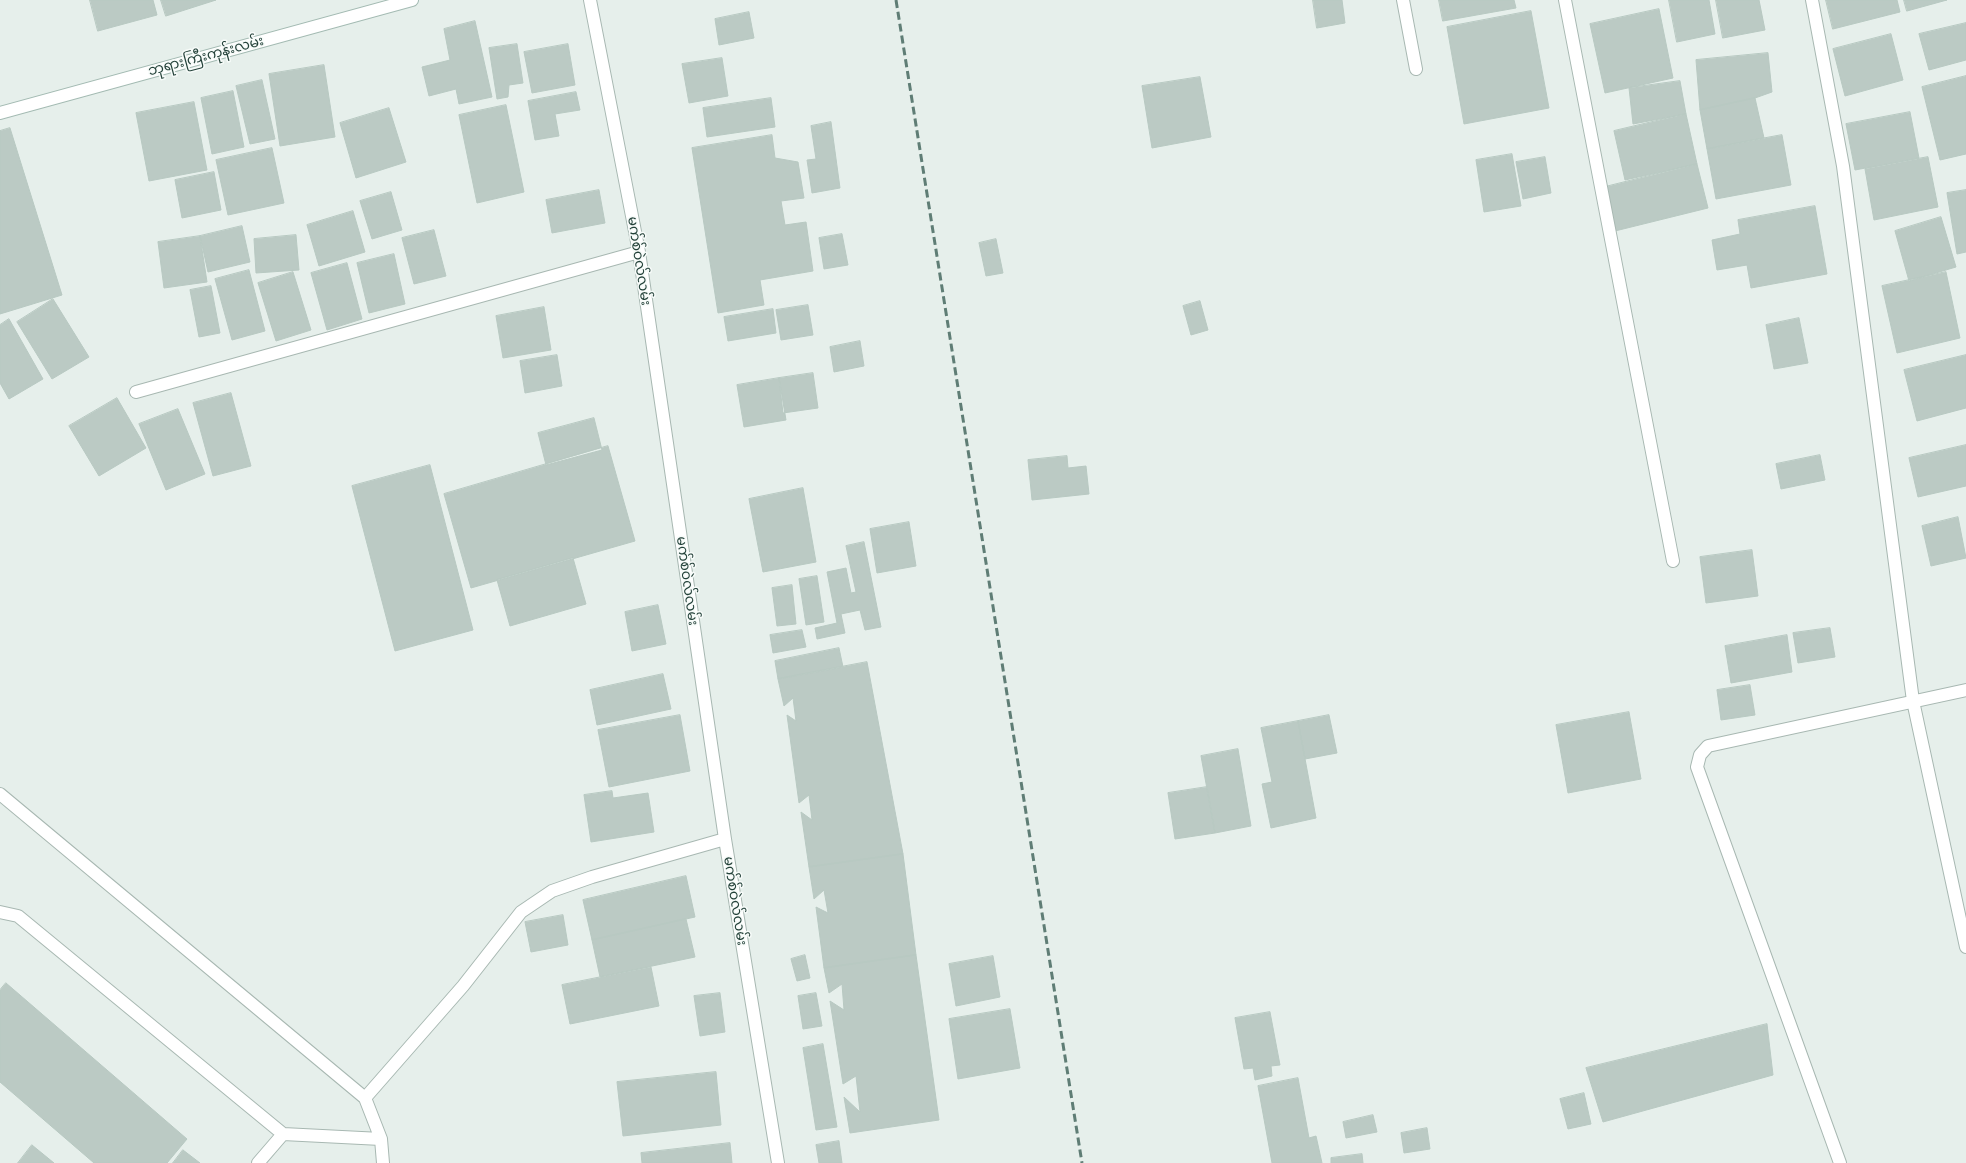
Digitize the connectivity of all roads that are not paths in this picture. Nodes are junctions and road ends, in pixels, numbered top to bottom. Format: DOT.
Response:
graph roads {
  1 [pos="412,0"];
  2 [pos="590,0"];
  3 [pos="1403,0"];
  4 [pos="1565,0"];
  5 [pos="1812,0"];
  6 [pos="1416,69"];
  7 [pos="0,113"];
  8 [pos="639,252"];
  9 [pos="136,392"];
  10 [pos="1673,561"];
  11 [pos="1966,690"];
  12 [pos="1913,701"];
  13 [pos="0,794"];
  14 [pos="725,839"];
  15 [pos="0,912"];
  16 [pos="1966,947"];
  17 [pos="365,1098"];
  18 [pos="283,1134"];
  19 [pos="381,1139"];
  20 [pos="258,1163"];
  21 [pos="383,1163"];
  22 [pos="778,1163"];
  23 [pos="1840,1163"];
  1 -- 7 [label="street, ဘုရားကြီးကုန်းလမ်း"];
  2 -- 8 [label="street, မက်စ်ဝဲလ်လမ်း"];
  3 -- 6 [label="street"];
  4 -- 10 [label="street"];
  5 -- 12 [label="street"];
  8 -- 9 [label="street"];
  8 -- 14 [label="street, မက်စ်ဝဲလ်လမ်း"];
  11 -- 12 [label="street"];
  12 -- 16 [label="street"];
  12 -- 23 [label="street"];
  13 -- 17 [label="street"];
  14 -- 17 [label="street"];
  14 -- 22 [label="street, မက်စ်ဝဲလ်လမ်း"];
  15 -- 18 [label="street"];
  17 -- 19 [label="street"];
  18 -- 19 [label="street"];
  18 -- 20 [label="street"];
  19 -- 21 [label="street"];
}
